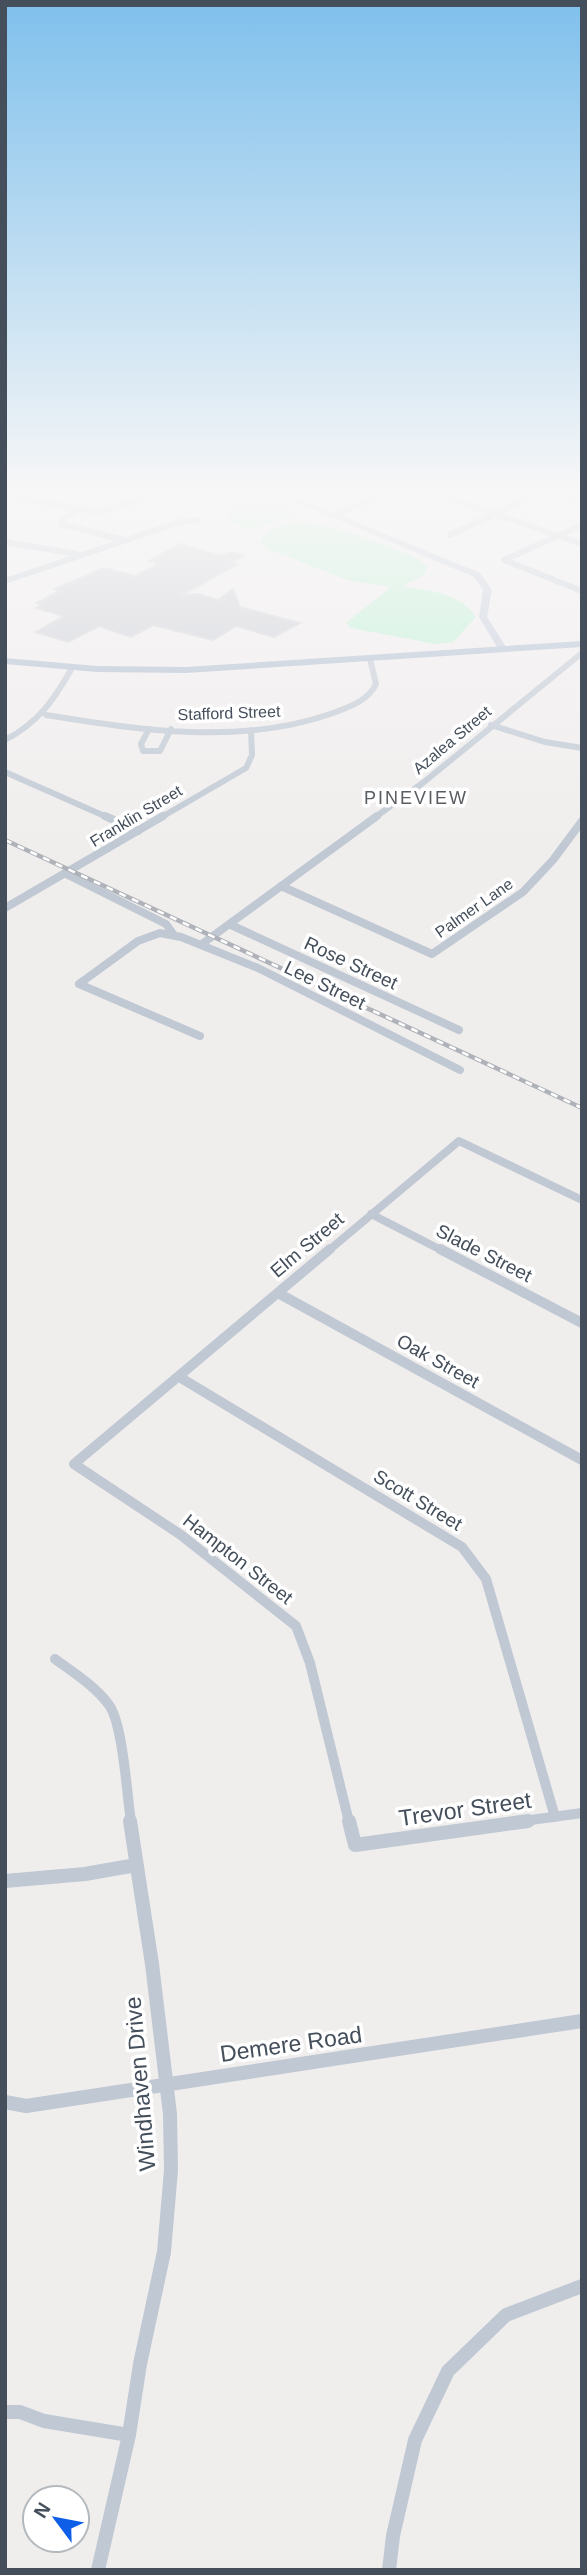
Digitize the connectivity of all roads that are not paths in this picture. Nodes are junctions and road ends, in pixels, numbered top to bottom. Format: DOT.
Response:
graph roads {
  1 [pos="484,609"];
  2 [pos="582,644"];
  3 [pos="503,650"];
  4 [pos="582,653"];
  5 [pos="370,659"];
  6 [pos="5,661"];
  7 [pos="72,668"];
  8 [pos="46,715"];
  9 [pos="491,725"];
  10 [pos="149,729"];
  11 [pos="171,729"];
  12 [pos="251,730"];
  13 [pos="5,740"];
  14 [pos="582,748"];
  15 [pos="5,772"];
  16 [pos="582,821"];
  17 [pos="138,831"];
  18 [pos="66,874"];
  19 [pos="281,886"];
  20 [pos="5,908"];
  21 [pos="231,925"];
  22 [pos="174,934"];
  23 [pos="202,944"];
  24 [pos="458,1030"];
  25 [pos="200,1036"];
  26 [pos="460,1069"];
  27 [pos="582,1200"];
  28 [pos="371,1214"];
  29 [pos="278,1293"];
  30 [pos="582,1323"];
  31 [pos="181,1378"];
  32 [pos="582,1461"];
  33 [pos="74,1464"];
  34 [pos="55,1659"];
  35 [pos="582,1813"];
  36 [pos="555,1817"];
  37 [pos="355,1845"];
  38 [pos="136,1865"];
  39 [pos="5,1881"];
  40 [pos="582,2021"];
  41 [pos="165,2081"];
  42 [pos="5,2102"];
  43 [pos="582,2286"];
  44 [pos="5,2412"];
  45 [pos="129,2435"];
  46 [pos="98,2570"];
  47 [pos="389,2570"];
  1 -- 3 [label="street"];
  2 -- 3 [label="main road"];
  3 -- 5 [label="main road"];
  4 -- 9 [label="street, Azalea Street"];
  5 -- 7 [label="main road"];
  5 -- 12 [label="street, Stafford Street"];
  6 -- 7 [label="main road"];
  7 -- 8 [label="street"];
  8 -- 10 [label="street, Stafford Street"];
  8 -- 13 [label="street"];
  9 -- 14 [label="street"];
  9 -- 19 [label="street, Azalea Street"];
  10 -- 11 [label="street, Stafford Street"];
  10 -- 11 [label="street"];
  11 -- 12 [label="street, Stafford Street"];
  12 -- 17 [label="street, Franklin Street"];
  15 -- 17 [label="street"];
  16 -- 19 [label="street, Palmer Lane"];
  17 -- 18 [label="street, Franklin Street"];
  18 -- 20 [label="street, Franklin Street"];
  18 -- 22 [label="street, Lee Street"];
  19 -- 21 [label="street, Azalea Street"];
  21 -- 23 [label="street, Azalea Street"];
  21 -- 24 [label="street, Rose Street"];
  22 -- 23 [label="street, Lee Street"];
  22 -- 25 [label="street"];
  23 -- 26 [label="street, Lee Street"];
  27 -- 28 [label="street, Elm Street"];
  28 -- 29 [label="street, Elm Street"];
  28 -- 30 [label="street, Slade Street"];
  29 -- 31 [label="street, Elm Street"];
  29 -- 32 [label="street, Oak Street"];
  31 -- 33 [label="street, Elm Street"];
  31 -- 36 [label="street, Scott Street"];
  33 -- 37 [label="street, Hampton Street"];
  34 -- 38 [label="street, Windhaven Drive"];
  35 -- 36 [label="street, Trevor Street"];
  36 -- 37 [label="street, Trevor Street"];
  38 -- 39 [label="street"];
  38 -- 41 [label="street, Windhaven Drive"];
  40 -- 41 [label="street, Demere Road"];
  41 -- 42 [label="street, Demere Road"];
  41 -- 45 [label="street, Windhaven Drive"];
  43 -- 47 [label="street"];
  44 -- 45 [label="street"];
  45 -- 46 [label="street, Windhaven Drive"];
}
